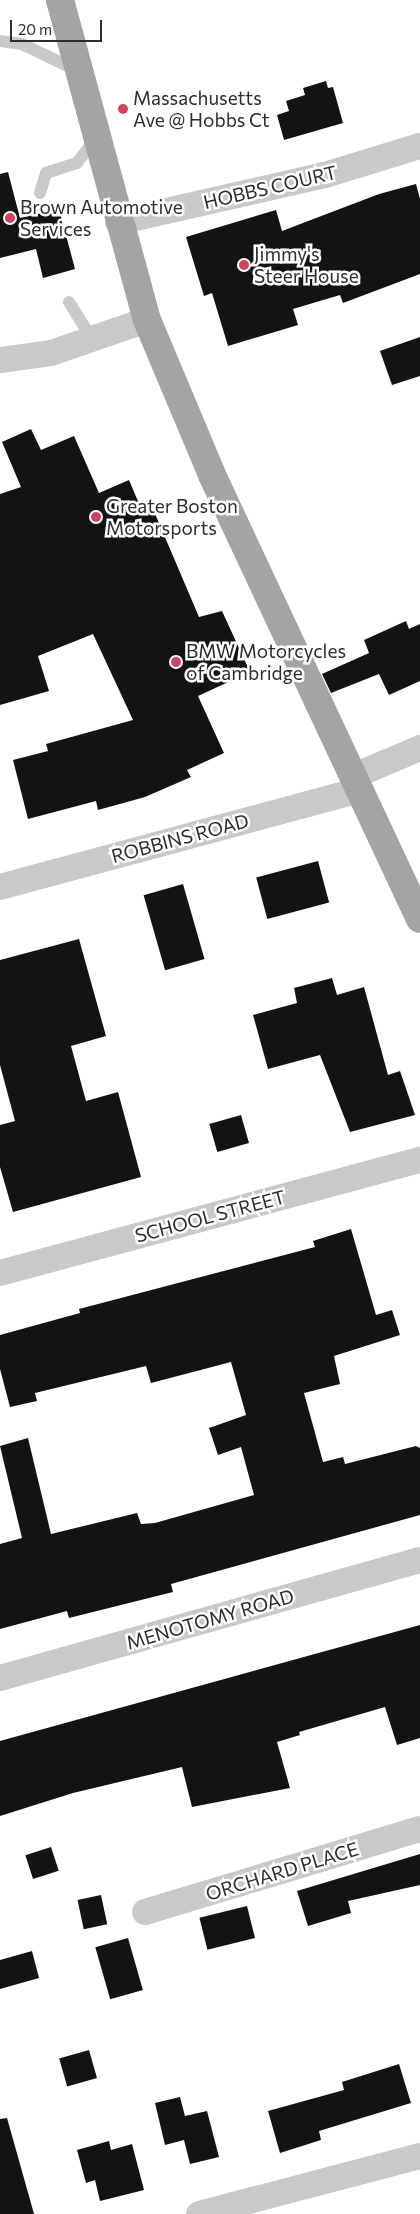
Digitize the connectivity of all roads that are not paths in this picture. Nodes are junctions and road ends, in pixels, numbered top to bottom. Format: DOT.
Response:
graph roads {
  1 [pos="60,0"];
  2 [pos="0,41"];
  3 [pos="79,72"];
  4 [pos="96,138"];
  5 [pos="420,146"];
  6 [pos="40,193"];
  7 [pos="118,222"];
  8 [pos="69,302"];
  9 [pos="148,320"];
  10 [pos="92,339"];
  11 [pos="0,360"];
  12 [pos="420,748"];
  13 [pos="357,783"];
  14 [pos="0,887"];
  15 [pos="420,919"];
  16 [pos="420,1160"];
  17 [pos="0,1273"];
  18 [pos="420,1560"];
  19 [pos="0,1678"];
  20 [pos="420,1830"];
  21 [pos="144,1912"];
  22 [pos="420,2156"];
  23 [pos="199,2214"];
  1 -- 3 [label="main road"];
  2 -- 3 [label="lane"];
  3 -- 4 [label="main road"];
  4 -- 6 [label="lane"];
  4 -- 7 [label="main road"];
  5 -- 7 [label="street, HOBBS COURT"];
  7 -- 9 [label="main road"];
  8 -- 10 [label="lane"];
  9 -- 10 [label="street"];
  9 -- 13 [label="main road"];
  10 -- 11 [label="street"];
  12 -- 13 [label="street, ROBBINS ROAD"];
  13 -- 14 [label="street, ROBBINS ROAD"];
  13 -- 15 [label="main road"];
  16 -- 17 [label="street, SCHOOL STREET"];
  18 -- 19 [label="street, MENOTOMY ROAD"];
  20 -- 21 [label="street, ORCHARD PLACE"];
  22 -- 23 [label="street"];
}
